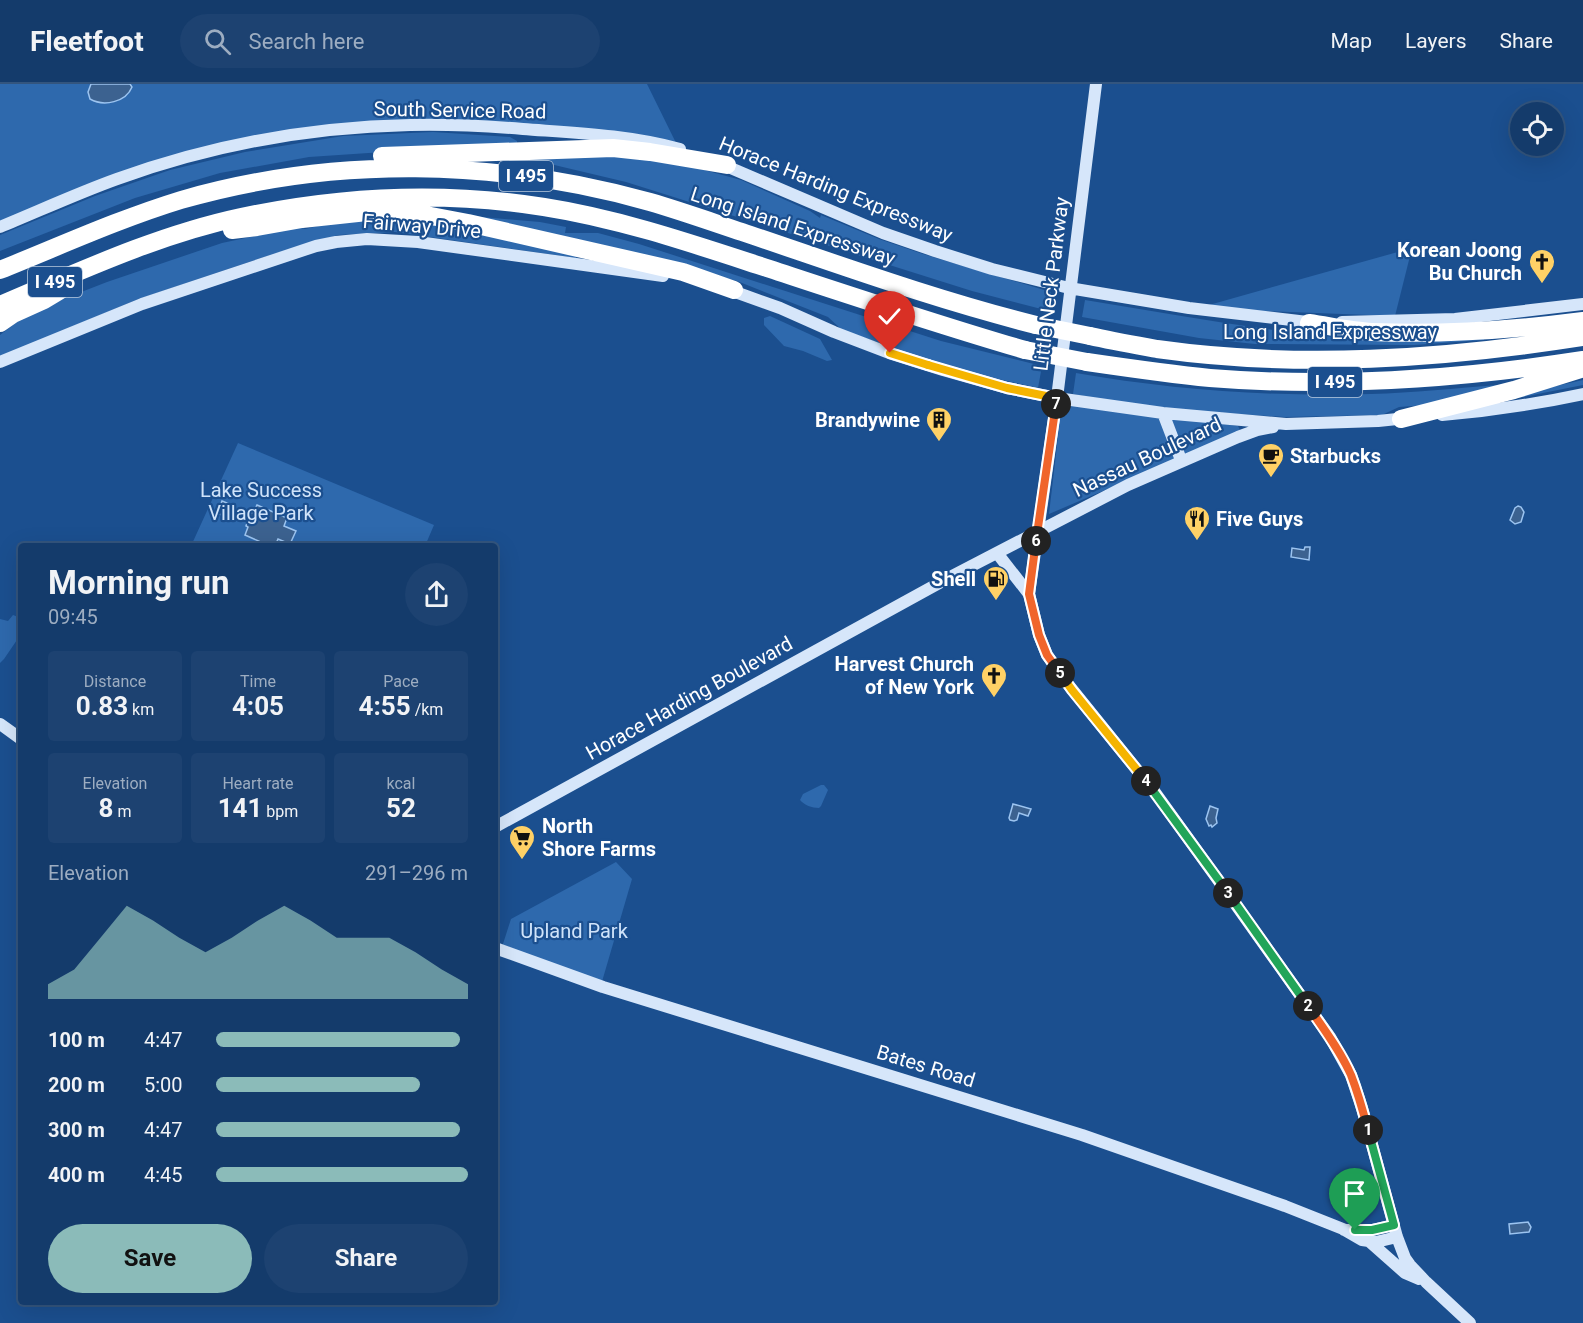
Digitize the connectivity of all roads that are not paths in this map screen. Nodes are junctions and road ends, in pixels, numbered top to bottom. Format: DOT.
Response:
graph roads {
  1 [pos="1096,84"];
  2 [pos="681,150"];
  3 [pos="727,165"];
  4 [pos="316,174"];
  5 [pos="0,227"];
  6 [pos="173,236"];
  7 [pos="110,259"];
  8 [pos="0,270"];
  9 [pos="1069,288"];
  10 [pos="742,293"];
  11 [pos="0,304"];
  12 [pos="1583,304"];
  13 [pos="1583,321"];
  14 [pos="0,323"];
  15 [pos="1309,323"];
  16 [pos="1583,337"];
  17 [pos="1583,360"];
  18 [pos="0,362"];
  19 [pos="1583,369"];
  20 [pos="1583,394"];
  21 [pos="1056,398"];
  22 [pos="1163,413"];
  23 [pos="1401,419"];
  24 [pos="1286,424"];
  25 [pos="1181,460"];
  26 [pos="1038,531"];
  27 [pos="997,553"];
  28 [pos="1029,594"];
  29 [pos="901,604"];
  30 [pos="0,724"];
  31 [pos="18,738"];
  32 [pos="498,825"];
  33 [pos="498,949"];
  34 [pos="1343,1229"];
  35 [pos="1396,1231"];
  36 [pos="1370,1242"];
  37 [pos="1426,1282"];
  38 [pos="1470,1323"];
  1 -- 9 [label="main road, Little Neck Parkway"];
  2 -- 3 [label="main road, Horace Harding Expressway"];
  2 -- 5 [label="main road, South Service Road"];
  3 -- 4 [label="highway"];
  3 -- 9 [label="main road, Horace Harding Expressway"];
  4 -- 8 [label="highway, Long Island Expressway / I 495"];
  4 -- 16 [label="highway, Long Island Expressway / I 495, bridge"];
  6 -- 7 [label="highway, I 495"];
  6 -- 10 [label="highway"];
  6 -- 17 [label="highway, I 495, bridge"];
  7 -- 11 [label="highway, I 495"];
  7 -- 14 [label="highway"];
  9 -- 15 [label="main road, Horace Harding Expressway"];
  9 -- 21 [label="main road, Little Neck Parkway"];
  10 -- 18 [label="main road, Fairway Drive"];
  10 -- 21 [label="main road"];
  12 -- 15 [label="main road, Horace Harding Expressway"];
  13 -- 15 [label="highway"];
  19 -- 23 [label="highway"];
  20 -- 23 [label="main road"];
  21 -- 22 [label="main road"];
  21 -- 26 [label="main road, Little Neck Parkway"];
  22 -- 24 [label="main road"];
  22 -- 25 [label="main road"];
  23 -- 24 [label="main road"];
  24 -- 25 [label="main road, Nassau Boulevard"];
  25 -- 26 [label="main road, Nassau Boulevard"];
  26 -- 27 [label="main road, Nassau Boulevard"];
  26 -- 28 [label="main road, Little Neck Parkway"];
  27 -- 28 [label="main road"];
  27 -- 29 [label="main road, Nassau Boulevard"];
  28 -- 35 [label="main road, Little Neck Parkway"];
  29 -- 32 [label="main road, Horace Harding Boulevard"];
  30 -- 31 [label="main road"];
  33 -- 34 [label="main road, Bates Road"];
  34 -- 35 [label="main road, Bates Road"];
  34 -- 36 [label="main road, Bates Road"];
  35 -- 36 [label="main road"];
  35 -- 37 [label="main road, Little Neck Parkway"];
  36 -- 37 [label="main road, Bates Road"];
  37 -- 38 [label="main road, Little Neck Parkway"];
}
